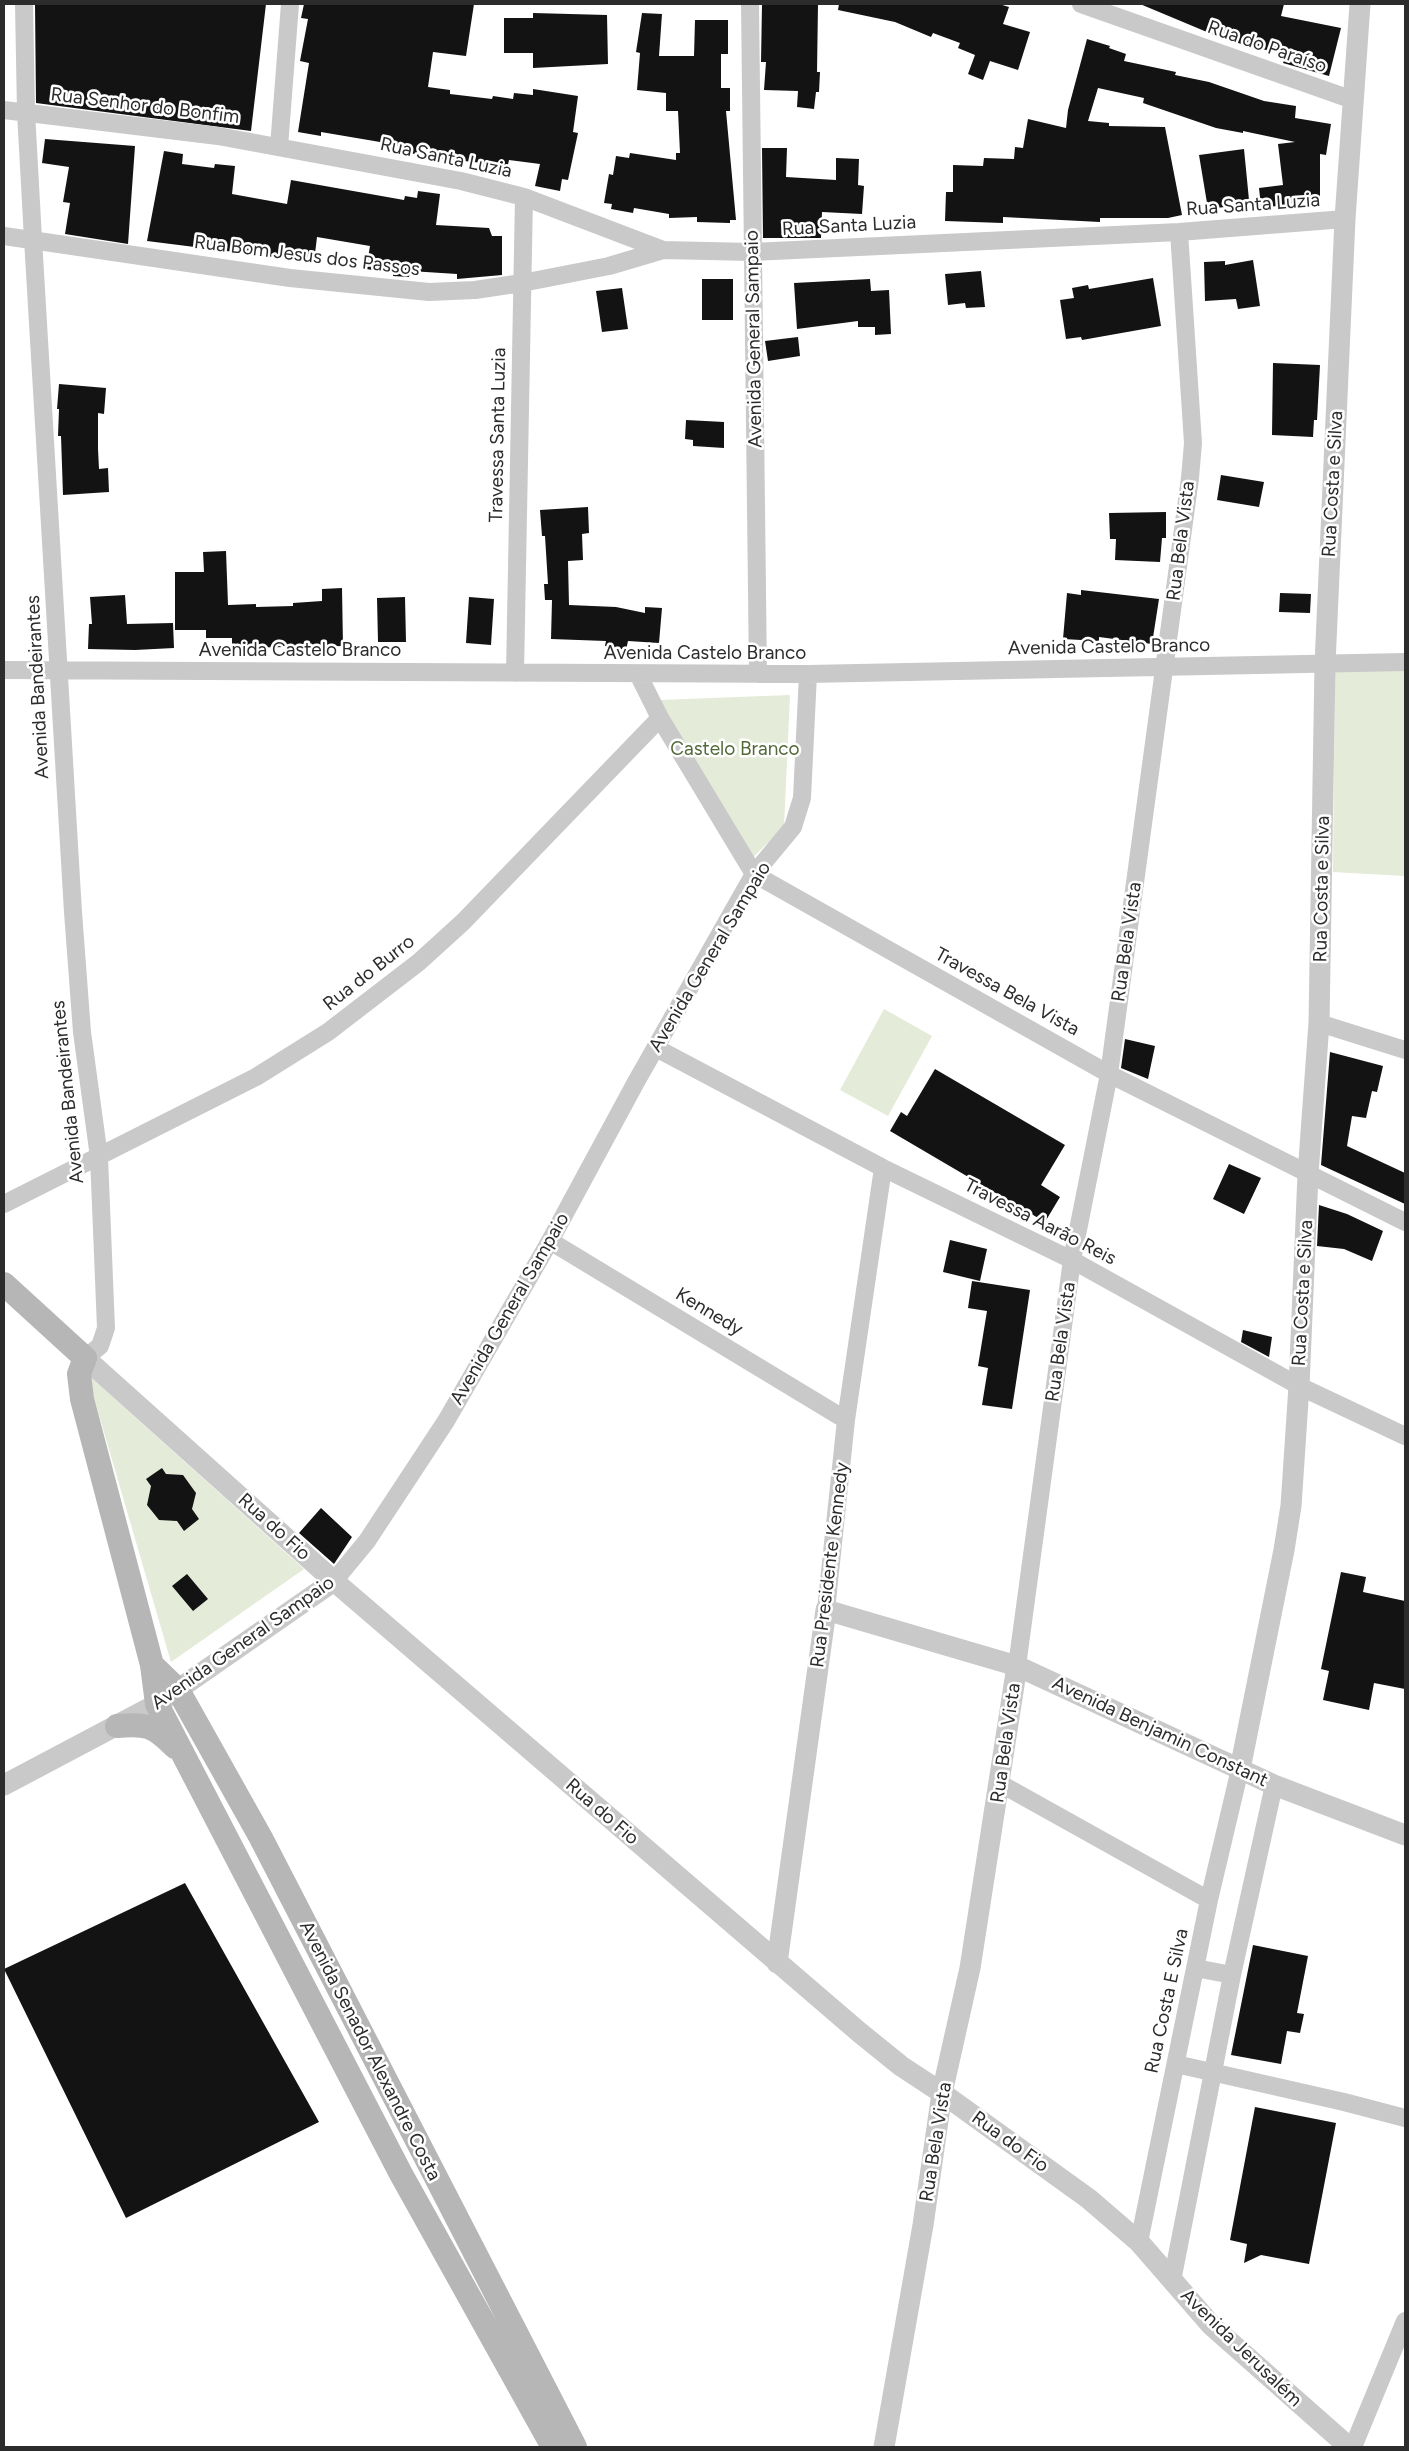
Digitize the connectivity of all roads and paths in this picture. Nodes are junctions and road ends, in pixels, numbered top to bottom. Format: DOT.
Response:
graph roads {
  1 [pos="24,4"];
  2 [pos="290,4"];
  3 [pos="750,4"];
  4 [pos="1081,4"];
  5 [pos="1360,4"];
  6 [pos="1353,100"];
  7 [pos="4,110"];
  8 [pos="26,112"];
  9 [pos="280,147"];
  10 [pos="524,197"];
  11 [pos="1345,219"];
  12 [pos="1179,232"];
  13 [pos="4,236"];
  14 [pos="33,239"];
  15 [pos="663,250"];
  16 [pos="752,252"];
  17 [pos="522,283"];
  18 [pos="1405,662"];
  19 [pos="1325,664"];
  20 [pos="1165,667"];
  21 [pos="4,670"];
  22 [pos="59,670"];
  23 [pos="515,673"];
  24 [pos="638,674"];
  25 [pos="758,674"];
  26 [pos="808,674"];
  27 [pos="660,718"];
  28 [pos="754,874"];
  29 [pos="1319,1023"];
  30 [pos="656,1048"];
  31 [pos="1405,1050"];
  32 [pos="1108,1074"];
  33 [pos="99,1157"];
  34 [pos="883,1168"];
  35 [pos="1308,1174"];
  36 [pos="4,1204"];
  37 [pos="1405,1222"];
  38 [pos="550,1241"];
  39 [pos="1072,1260"];
  40 [pos="4,1284"];
  41 [pos="85,1358"];
  42 [pos="1299,1386"];
  43 [pos="846,1420"];
  44 [pos="1405,1436"];
  45 [pos="334,1581"];
  46 [pos="826,1610"];
  47 [pos="152,1665"];
  48 [pos="1017,1666"];
  49 [pos="178,1690"];
  50 [pos="158,1704"];
  51 [pos="117,1726"];
  52 [pos="186,1758"];
  53 [pos="1240,1769"];
  54 [pos="1001,1784"];
  55 [pos="4,1785"];
  56 [pos="1274,1785"];
  57 [pos="1405,1835"];
  58 [pos="1209,1900"];
  59 [pos="777,1963"];
  60 [pos="1195,1968"];
  61 [pos="1232,1975"];
  62 [pos="1176,2064"];
  63 [pos="1213,2073"];
  64 [pos="942,2093"];
  65 [pos="1405,2118"];
  66 [pos="410,2127"];
  67 [pos="383,2139"];
  68 [pos="427,2162"];
  69 [pos="400,2174"];
  70 [pos="1139,2242"];
  71 [pos="1172,2281"];
  72 [pos="1405,2321"];
  73 [pos="560,2439"];
  74 [pos="884,2447"];
  75 [pos="1351,2447"];
  1 -- 8 [label="street, Avenida Bandeirantes"];
  2 -- 9 [label="street"];
  3 -- 16 [label="street, Avenida General Sampaio"];
  4 -- 6 [label="street, Rua do Paraíso"];
  5 -- 6 [label="street, Rua Costa e Silva"];
  6 -- 11 [label="street, Rua Costa e Silva"];
  7 -- 8 [label="street, Rua Senhor do Bonfim"];
  8 -- 9 [label="street, Rua Senhor do Bonfim"];
  8 -- 14 [label="street, Avenida Bandeirantes"];
  9 -- 10 [label="street, Rua Santa Luzia"];
  10 -- 15 [label="street, Rua Santa Luzia"];
  10 -- 17 [label="street, Travessa Santa Luzia"];
  11 -- 12 [label="street, Rua Santa Luzia"];
  11 -- 19 [label="street, Rua Costa e Silva"];
  12 -- 16 [label="street, Rua Santa Luzia"];
  12 -- 20 [label="street, Rua Bela Vista"];
  13 -- 14 [label="street, Rua Bom Jesus dos Passos"];
  14 -- 17 [label="street, Rua Bom Jesus dos Passos"];
  14 -- 22 [label="street, Avenida Bandeirantes"];
  15 -- 16 [label="street, Rua Santa Luzia"];
  15 -- 17 [label="street, Rua Bom Jesus dos Passos"];
  16 -- 25 [label="street, Avenida General Sampaio"];
  17 -- 23 [label="street, Travessa Santa Luzia"];
  18 -- 19 [label="street, Avenida Castelo Branco"];
  19 -- 20 [label="street, Avenida Castelo Branco"];
  19 -- 29 [label="street, Rua Costa e Silva"];
  20 -- 26 [label="street, Avenida Castelo Branco"];
  20 -- 32 [label="street, Rua Bela Vista"];
  21 -- 22 [label="street, Avenida Castelo Branco"];
  22 -- 23 [label="street, Avenida Castelo Branco"];
  22 -- 33 [label="street, Avenida Bandeirantes"];
  23 -- 24 [label="street, Avenida Castelo Branco"];
  24 -- 25 [label="street, Avenida Castelo Branco"];
  24 -- 27 [label="street"];
  25 -- 26 [label="street, Avenida Castelo Branco"];
  26 -- 28 [label="street, Avenida General Sampaio"];
  27 -- 28 [label="street, Travessa Bela Vista"];
  27 -- 33 [label="street, Rua do Burro"];
  28 -- 30 [label="street, Avenida General Sampaio"];
  28 -- 32 [label="street, Travessa Bela Vista"];
  29 -- 31 [label="street"];
  29 -- 35 [label="street, Rua Costa e Silva"];
  30 -- 34 [label="street, Travessa Aarão Reis"];
  30 -- 38 [label="street, Avenida General Sampaio"];
  32 -- 35 [label="street, Travessa Bela Vista"];
  32 -- 39 [label="street, Rua Bela Vista"];
  33 -- 36 [label="street, Rua do Burro"];
  33 -- 41 [label="street, Avenida Bandeirantes"];
  34 -- 39 [label="street, Travessa Aarão Reis"];
  34 -- 43 [label="street, Rua Presidente Kennedy"];
  35 -- 37 [label="street, Travessa Bela Vista"];
  35 -- 42 [label="street, Rua Costa e Silva"];
  38 -- 43 [label="street, Kennedy"];
  38 -- 45 [label="street, Avenida General Sampaio"];
  39 -- 42 [label="street, Travessa Aarão Reis"];
  39 -- 48 [label="street, Rua Bela Vista"];
  40 -- 41 [label="main road"];
  41 -- 45 [label="street, Rua do Fio"];
  41 -- 47 [label="main road, Avenida Senador Alexandre Costa"];
  42 -- 44 [label="street, Travessa Aarão Reis"];
  42 -- 53 [label="street, Rua Costa e Silva"];
  43 -- 46 [label="street, Rua Presidente Kennedy"];
  45 -- 49 [label="street, Avenida General Sampaio"];
  45 -- 59 [label="street, Rua do Fio"];
  46 -- 48 [label="street, Avenida Benjamin Constant"];
  46 -- 59 [label="street, Rua Presidente Kennedy"];
  47 -- 49 [label="main road, Avenida Senador Alexandre Costa"];
  47 -- 50 [label="main road, Avenida Senador Alexandre Costa"];
  48 -- 53 [label="street, Avenida Benjamin Constant"];
  48 -- 54 [label="street, Rua Bela Vista"];
  49 -- 50 [label="street, Avenida General Sampaio"];
  49 -- 66 [label="main road, Avenida Senador Alexandre Costa"];
  50 -- 51 [label="street, Avenida General Sampaio"];
  50 -- 52 [label="main road, Avenida Senador Alexandre Costa"];
  51 -- 52 [label="main road"];
  51 -- 55 [label="street, Avenida General Sampaio"];
  52 -- 67 [label="main road, Avenida Senador Alexandre Costa"];
  53 -- 56 [label="street, Avenida Benjamin Constant"];
  53 -- 58 [label="street, Rua Costa E Silva"];
  54 -- 58 [label="street"];
  54 -- 64 [label="street, Rua Bela Vista"];
  56 -- 57 [label="street, Avenida Benjamin Constant"];
  56 -- 61 [label="street"];
  58 -- 60 [label="street, Rua Costa E Silva"];
  59 -- 64 [label="street, Rua do Fio"];
  60 -- 61 [label="street"];
  60 -- 62 [label="street, Rua Costa E Silva"];
  61 -- 63 [label="street"];
  62 -- 63 [label="street"];
  62 -- 70 [label="street, Rua Costa E Silva"];
  63 -- 65 [label="street"];
  63 -- 71 [label="street"];
  64 -- 70 [label="street, Rua do Fio"];
  64 -- 74 [label="street, Rua Bela Vista"];
  66 -- 67 [label="main road"];
  66 -- 68 [label="main road, Avenida Senador Alexandre Costa"];
  67 -- 69 [label="main road, Avenida Senador Alexandre Costa"];
  68 -- 69 [label="main road"];
  68 -- 73 [label="main road, Avenida Senador Alexandre Costa"];
  69 -- 73 [label="main road, Avenida Senador Alexandre Costa"];
  70 -- 71 [label="street, Avenida Jerusalém"];
  71 -- 75 [label="street, Avenida Jerusalém"];
  72 -- 75 [label="street"];
}
